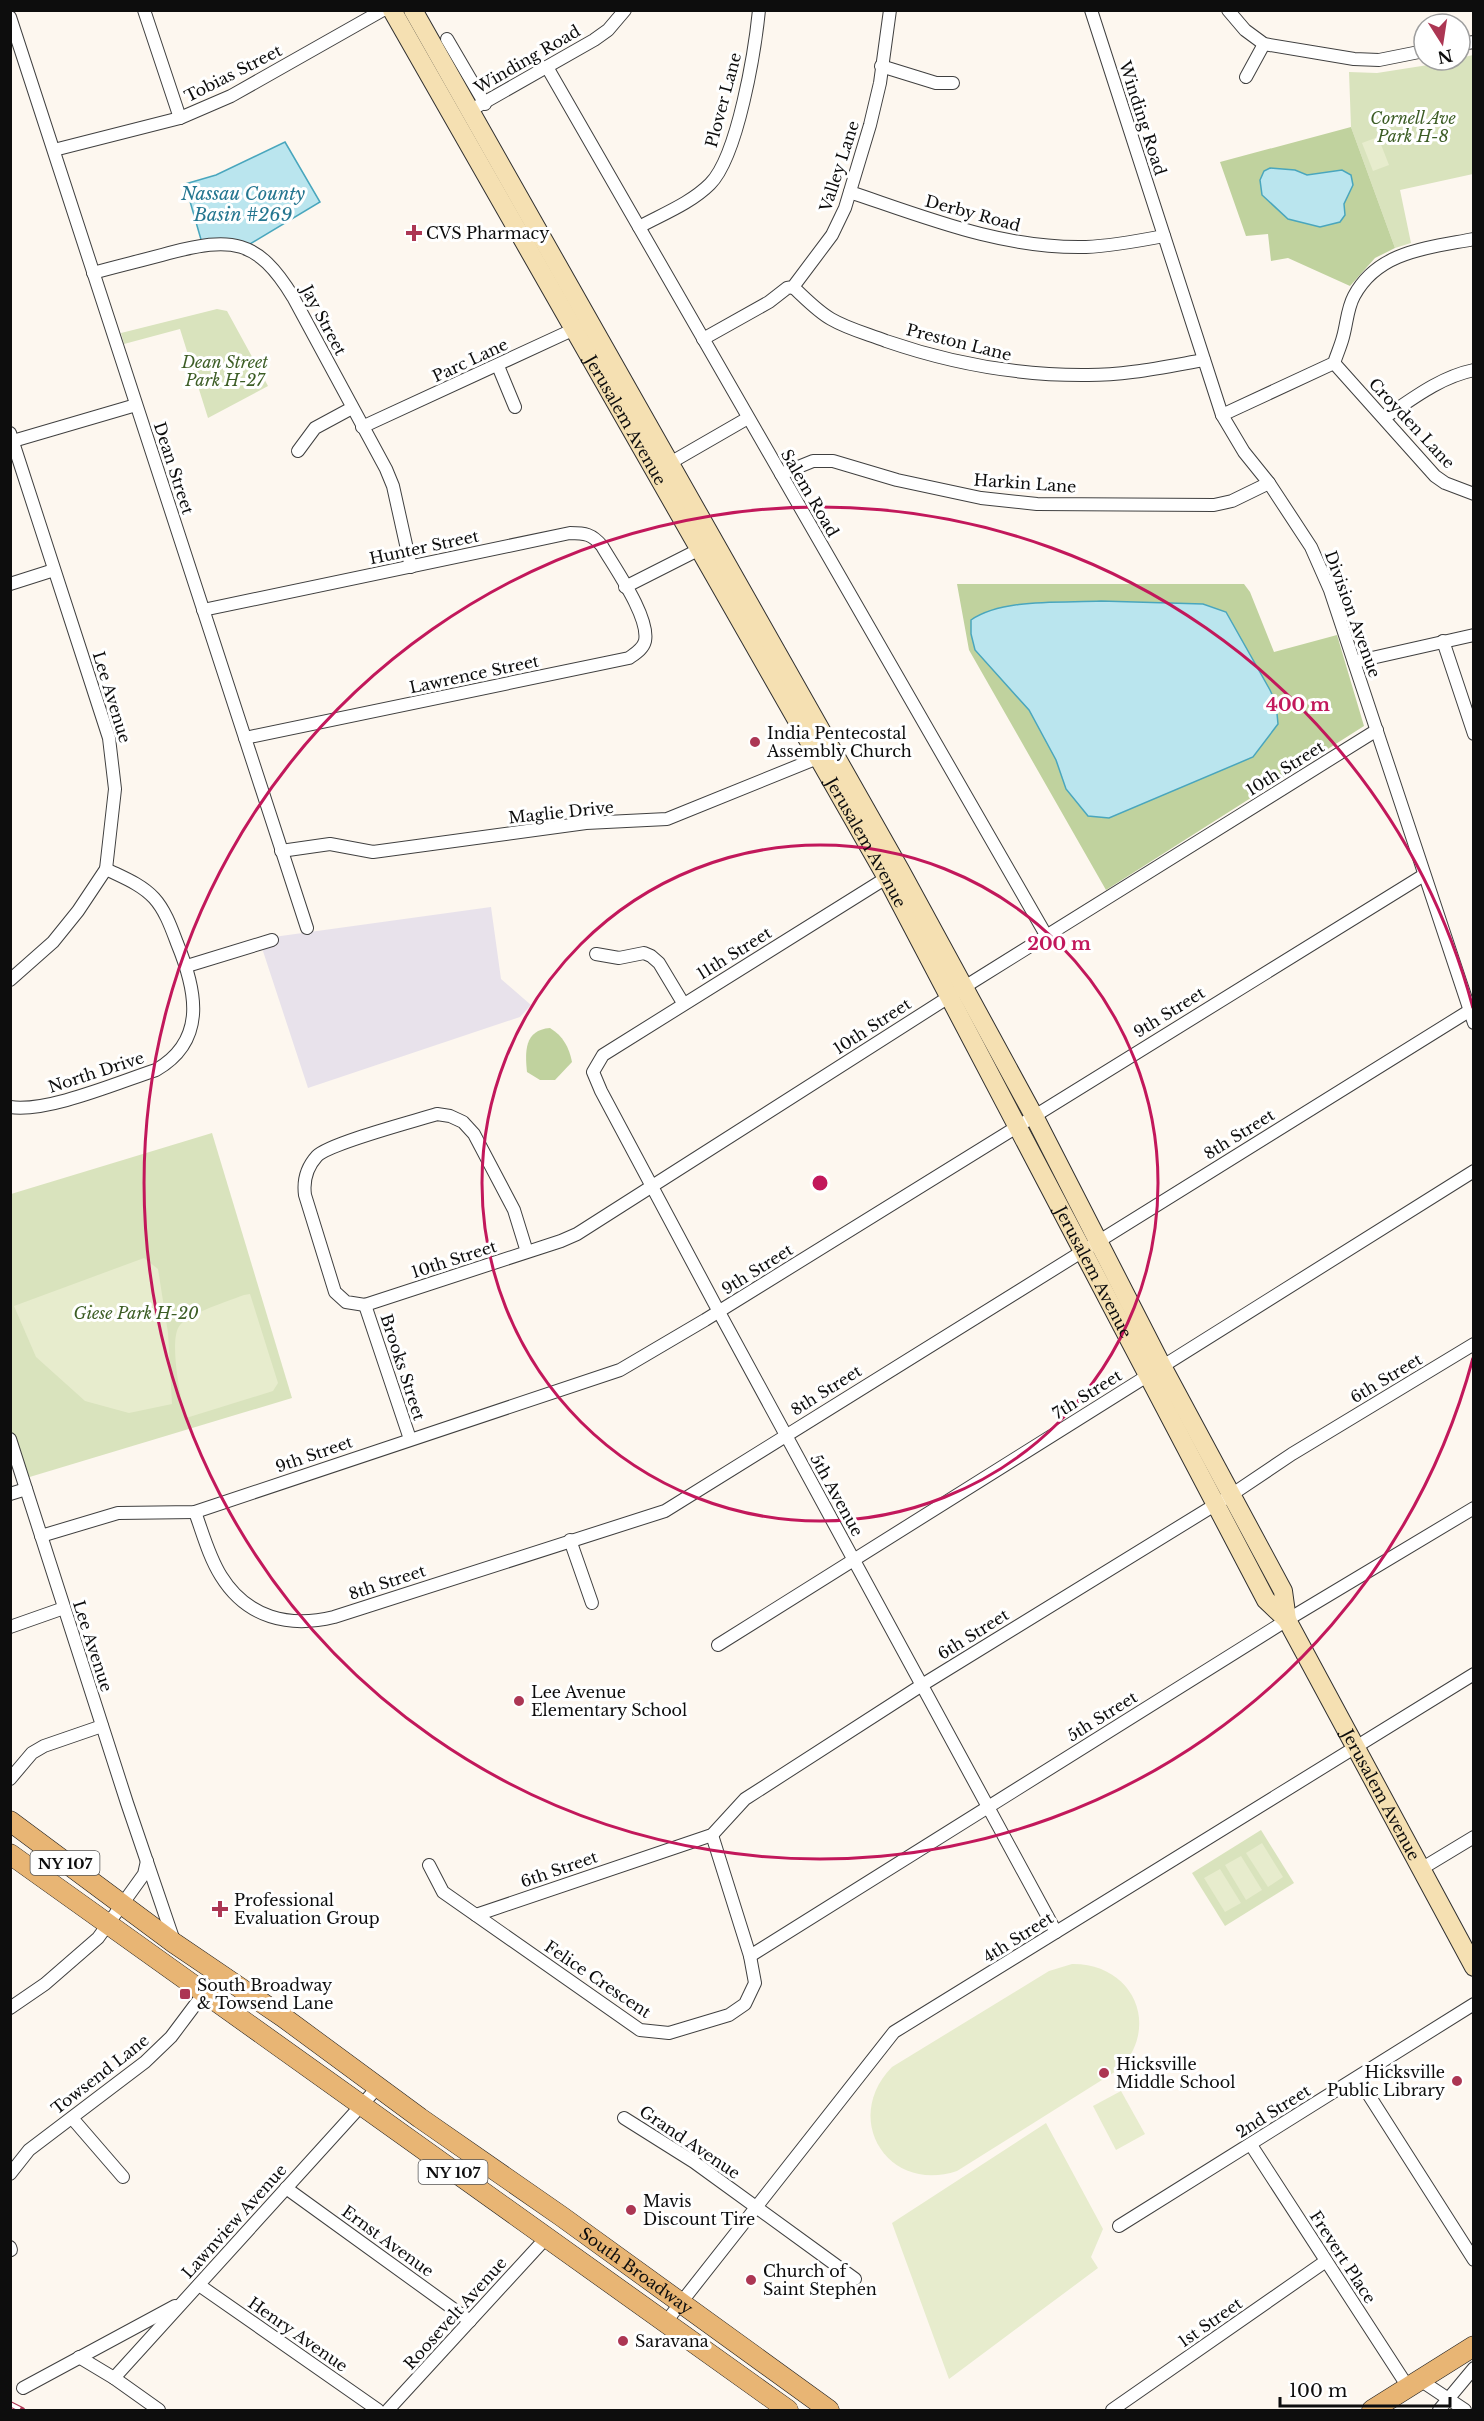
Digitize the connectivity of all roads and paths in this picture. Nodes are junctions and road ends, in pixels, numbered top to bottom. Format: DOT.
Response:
graph roads {
  1 [pos="144,10"];
  2 [pos="383,10"];
  3 [pos="392,10"];
  4 [pos="413,10"];
  5 [pos="625,10"];
  6 [pos="759,10"];
  7 [pos="890,10"];
  8 [pos="1091,10"];
  9 [pos="1228,10"];
  10 [pos="10,17"];
  11 [pos="447,39"];
  12 [pos="1264,44"];
  13 [pos="1412,53"];
  14 [pos="881,66"];
  15 [pos="547,67"];
  16 [pos="1246,77"];
  17 [pos="953,83"];
  18 [pos="478,107"];
  19 [pos="180,118"];
  20 [pos="54,150"];
  21 [pos="850,192"];
  22 [pos="639,227"];
  23 [pos="1164,236"];
  24 [pos="1473,238"];
  25 [pos="93,273"];
  26 [pos="793,287"];
  27 [pos="582,325"];
  28 [pos="703,339"];
  29 [pos="1204,360"];
  30 [pos="1334,363"];
  31 [pos="498,366"];
  32 [pos="1473,370"];
  33 [pos="136,405"];
  34 [pos="515,407"];
  35 [pos="352,408"];
  36 [pos="1222,415"];
  37 [pos="748,418"];
  38 [pos="1383,418"];
  39 [pos="363,427"];
  40 [pos="12,437"];
  41 [pos="298,451"];
  42 [pos="662,467"];
  43 [pos="781,474"];
  44 [pos="1269,483"];
  45 [pos="1473,495"];
  46 [pos="707,545"];
  47 [pos="411,567"];
  48 [pos="54,570"];
  49 [pos="10,584"];
  50 [pos="625,587"];
  51 [pos="203,610"];
  52 [pos="1473,635"];
  53 [pos="1443,641"];
  54 [pos="1354,662"];
  55 [pos="1377,730"];
  56 [pos="1473,734"];
  57 [pos="245,738"];
  58 [pos="826,755"];
  59 [pos="281,851"];
  60 [pos="106,869"];
  61 [pos="893,874"];
  62 [pos="1424,875"];
  63 [pos="307,928"];
  64 [pos="1046,935"];
  65 [pos="272,940"];
  66 [pos="596,954"];
  67 [pos="187,966"];
  68 [pos="10,980"];
  69 [pos="956,992"];
  70 [pos="683,1003"];
  71 [pos="1469,1011"];
  72 [pos="1473,1023"];
  73 [pos="593,1071"];
  74 [pos="10,1107"];
  75 [pos="1034,1116"];
  76 [pos="1016,1127"];
  77 [pos="1473,1171"];
  78 [pos="652,1186"];
  79 [pos="1090,1246"];
  80 [pos="527,1252"];
  81 [pos="365,1305"];
  82 [pos="719,1312"];
  83 [pos="1473,1344"];
  84 [pos="1154,1370"];
  85 [pos="786,1435"];
  86 [pos="10,1439"];
  87 [pos="410,1439"];
  88 [pos="26,1489"];
  89 [pos="10,1494"];
  90 [pos="1224,1499"];
  91 [pos="1473,1508"];
  92 [pos="195,1512"];
  93 [pos="41,1536"];
  94 [pos="570,1540"];
  95 [pos="854,1560"];
  96 [pos="592,1604"];
  97 [pos="64,1608"];
  98 [pos="1287,1620"];
  99 [pos="10,1627"];
  100 [pos="718,1645"];
  101 [pos="1473,1674"];
  102 [pos="922,1685"];
  103 [pos="102,1726"];
  104 [pos="1355,1746"];
  105 [pos="10,1779"];
  106 [pos="988,1806"];
  107 [pos="10,1821"];
  108 [pos="712,1835"];
  109 [pos="1473,1837"];
  110 [pos="10,1854"];
  111 [pos="147,1861"];
  112 [pos="429,1865"];
  113 [pos="1421,1869"];
  114 [pos="121,1903"];
  115 [pos="476,1914"];
  116 [pos="107,1924"];
  117 [pos="1056,1932"];
  118 [pos="174,1943"];
  119 [pos="750,1956"];
  120 [pos="1473,1967"];
  121 [pos="204,1993"];
  122 [pos="1473,2004"];
  123 [pos="10,2008"];
  124 [pos="1358,2078"];
  125 [pos="378,2087"];
  126 [pos="361,2105"];
  127 [pos="72,2118"];
  128 [pos="624,2118"];
  129 [pos="1251,2145"];
  130 [pos="10,2174"];
  131 [pos="123,2177"];
  132 [pos="286,2188"];
  133 [pos="756,2207"];
  134 [pos="1119,2226"];
  135 [pos="546,2238"];
  136 [pos="1473,2260"];
  137 [pos="1326,2261"];
  138 [pos="855,2279"];
  139 [pos="199,2285"];
  140 [pos="183,2302"];
  141 [pos="681,2302"];
  142 [pos="470,2321"];
  143 [pos="665,2323"];
  144 [pos="1473,2346"];
  145 [pos="82,2355"];
  146 [pos="1473,2368"];
  147 [pos="114,2378"];
  148 [pos="1414,2383"];
  149 [pos="23,2388"];
  150 [pos="1447,2398"];
  151 [pos="159,2410"];
  152 [pos="378,2410"];
  153 [pos="388,2410"];
  154 [pos="788,2410"];
  155 [pos="829,2410"];
  156 [pos="1112,2410"];
  157 [pos="1371,2410"];
  158 [pos="1439,2410"];
  159 [pos="1465,2410"];
  1 -- 19 [label="street"];
  2 -- 19 [label="street, Tobias Street"];
  3 -- 27 [label="main road, Jerusalem Avenue"];
  4 -- 18 [label="main road, Jerusalem Avenue"];
  5 -- 15 [label="street, Winding Road"];
  6 -- 22 [label="street, Plover Lane"];
  7 -- 14 [label="street, Valley Lane"];
  8 -- 23 [label="street, Winding Road"];
  9 -- 12 [label="street"];
  10 -- 20 [label="street, Dean Street"];
  11 -- 18 [label="street, Jerusalem Avenue"];
  12 -- 13 [label="street"];
  12 -- 16 [label="street"];
  14 -- 17 [label="street"];
  14 -- 21 [label="street, Valley Lane"];
  15 -- 18 [label="street, Winding Road"];
  15 -- 22 [label="street, Salem Road"];
  18 -- 27 [label="main road, Jerusalem Avenue"];
  19 -- 20 [label="street, Tobias Street"];
  20 -- 25 [label="street, Dean Street"];
  21 -- 23 [label="street, Derby Road"];
  21 -- 26 [label="street, Valley Lane"];
  22 -- 28 [label="street, Salem Road"];
  23 -- 29 [label="street, Division Avenue"];
  24 -- 30 [label="street"];
  25 -- 33 [label="street, Dean Street"];
  25 -- 35 [label="street, Jay Street"];
  26 -- 28 [label="street, Valley Lane"];
  26 -- 29 [label="street, Preston Lane"];
  27 -- 31 [label="street, Parc Lane"];
  27 -- 42 [label="main road, Jerusalem Avenue"];
  28 -- 37 [label="street, Salem Road"];
  29 -- 36 [label="street, Division Avenue"];
  30 -- 36 [label="street"];
  30 -- 38 [label="street, Croyden Lane"];
  31 -- 34 [label="street"];
  31 -- 39 [label="street, Parc Lane"];
  32 -- 38 [label="street"];
  33 -- 40 [label="street"];
  33 -- 51 [label="street, Dean Street"];
  35 -- 39 [label="street, Jay Street"];
  35 -- 41 [label="street"];
  36 -- 44 [label="street, Division Avenue"];
  37 -- 42 [label="street"];
  37 -- 43 [label="street, Salem Road"];
  38 -- 45 [label="street, Croyden Lane"];
  39 -- 47 [label="street, Jay Street"];
  40 -- 48 [label="street, Lee Avenue"];
  42 -- 46 [label="main road, Jerusalem Avenue"];
  43 -- 44 [label="street, Harkin Lane"];
  43 -- 64 [label="street, Salem Road"];
  44 -- 54 [label="street, Division Avenue"];
  46 -- 50 [label="street"];
  46 -- 58 [label="main road, Jerusalem Avenue"];
  47 -- 50 [label="street, Hunter Street"];
  47 -- 51 [label="street, Hunter Street"];
  48 -- 49 [label="street"];
  48 -- 60 [label="street, Lee Avenue"];
  50 -- 57 [label="street, Lawrence Street"];
  51 -- 57 [label="street, Dean Street"];
  52 -- 53 [label="street"];
  53 -- 54 [label="street"];
  53 -- 56 [label="street"];
  54 -- 55 [label="street, Division Avenue"];
  55 -- 62 [label="street, Division Avenue"];
  55 -- 64 [label="street, 10th Street"];
  57 -- 59 [label="street, Dean Street"];
  58 -- 59 [label="street, Maglie Drive"];
  58 -- 61 [label="main road, Jerusalem Avenue"];
  59 -- 63 [label="street, Dean Street"];
  60 -- 67 [label="street, North Drive"];
  60 -- 68 [label="street, Lee Avenue"];
  61 -- 69 [label="main road, Jerusalem Avenue"];
  61 -- 70 [label="street, 11th Street"];
  62 -- 71 [label="street, Division Avenue"];
  62 -- 75 [label="street, 9th Street"];
  64 -- 69 [label="street, 10th Street"];
  65 -- 67 [label="street"];
  66 -- 70 [label="street"];
  67 -- 74 [label="street, North Drive"];
  69 -- 75 [label="main road, Jerusalem Avenue"];
  69 -- 76 [label="main road, Jerusalem Avenue"];
  69 -- 78 [label="street, 10th Street"];
  70 -- 73 [label="street, 11th Street"];
  71 -- 72 [label="street, Division Avenue"];
  71 -- 79 [label="street, 8th Street"];
  73 -- 78 [label="street, 5th Avenue"];
  75 -- 76 [label="street, 9th Street"];
  75 -- 79 [label="main road, Jerusalem Avenue"];
  76 -- 79 [label="main road, Jerusalem Avenue"];
  76 -- 82 [label="street, 9th Street"];
  77 -- 84 [label="street, 7th Street"];
  78 -- 80 [label="street, 10th Street"];
  78 -- 82 [label="street, 5th Avenue"];
  79 -- 84 [label="main road, Jerusalem Avenue"];
  79 -- 85 [label="street, 8th Street"];
  80 -- 81 [label="street, 10th Street"];
  80 -- 81 [label="street"];
  81 -- 87 [label="street, Brooks Street"];
  82 -- 85 [label="street, 5th Avenue"];
  82 -- 87 [label="street, 9th Street"];
  83 -- 90 [label="street, 6th Street"];
  84 -- 90 [label="main road, Jerusalem Avenue"];
  84 -- 95 [label="street, 7th Street"];
  85 -- 94 [label="street, 8th Street"];
  85 -- 95 [label="street, 5th Avenue"];
  86 -- 88 [label="street, Lee Avenue"];
  87 -- 92 [label="street, 9th Street"];
  88 -- 89 [label="street"];
  88 -- 93 [label="street, Lee Avenue"];
  90 -- 98 [label="main road, Jerusalem Avenue"];
  90 -- 102 [label="street, 6th Street"];
  91 -- 98 [label="street, 5th Street"];
  92 -- 93 [label="street, 9th Street"];
  92 -- 94 [label="street, 8th Street"];
  93 -- 97 [label="street, Lee Avenue"];
  94 -- 96 [label="street"];
  95 -- 100 [label="street, 7th Street"];
  95 -- 102 [label="street, 5th Avenue"];
  97 -- 99 [label="street"];
  97 -- 103 [label="street, Lee Avenue"];
  98 -- 104 [label="main road, Jerusalem Avenue"];
  98 -- 106 [label="street, 5th Street"];
  101 -- 104 [label="street, 4th Street"];
  102 -- 106 [label="street, 5th Avenue"];
  102 -- 108 [label="street, 6th Street"];
  103 -- 105 [label="street"];
  103 -- 111 [label="street, Lee Avenue"];
  104 -- 113 [label="main road, Jerusalem Avenue"];
  104 -- 117 [label="street, 4th Street"];
  106 -- 117 [label="street, 5th Avenue"];
  106 -- 119 [label="street, 5th Street"];
  107 -- 114 [label="main road, NY 107"];
  108 -- 115 [label="street, 6th Street"];
  108 -- 119 [label="street, Felice Crescent"];
  109 -- 113 [label="street"];
  110 -- 116 [label="main road, NY 107"];
  111 -- 114 [label="street"];
  111 -- 118 [label="street, Lee Avenue"];
  112 -- 115 [label="street, Felice Crescent"];
  113 -- 120 [label="main road, Jerusalem Avenue"];
  114 -- 116 [label="street"];
  114 -- 118 [label="main road, NY 107"];
  115 -- 119 [label="street, Felice Crescent"];
  116 -- 121 [label="main road, NY 107"];
  116 -- 123 [label="street"];
  117 -- 133 [label="street, 4th Street"];
  118 -- 125 [label="main road, NY 107"];
  121 -- 126 [label="main road, NY 107"];
  121 -- 127 [label="street, Towsend Lane"];
  122 -- 124 [label="street, 2nd Street"];
  124 -- 129 [label="street, 2nd Street"];
  124 -- 136 [label="street"];
  125 -- 126 [label="street, Lawnview Avenue"];
  125 -- 141 [label="main road, South Broadway / NY 107"];
  126 -- 132 [label="street, Lawnview Avenue"];
  126 -- 135 [label="main road, NY 107"];
  127 -- 130 [label="street, Towsend Lane"];
  127 -- 131 [label="street"];
  128 -- 133 [label="street, Grand Avenue"];
  129 -- 134 [label="street, 2nd Street"];
  129 -- 137 [label="street, Frevert Place"];
  132 -- 139 [label="street, Lawnview Avenue"];
  132 -- 142 [label="street, Ernst Avenue"];
  133 -- 138 [label="street, Grand Avenue"];
  133 -- 141 [label="street, 4th Street"];
  135 -- 142 [label="street, Roosevelt Avenue"];
  135 -- 143 [label="main road, South Broadway / NY 107"];
  137 -- 148 [label="street, Frevert Place"];
  137 -- 156 [label="street, 1st Street"];
  139 -- 140 [label="street, Lawnview Avenue"];
  139 -- 152 [label="street, Henry Avenue"];
  140 -- 145 [label="street"];
  140 -- 147 [label="street, Lawnview Avenue"];
  141 -- 143 [label="street, 4th Street"];
  141 -- 155 [label="main road, South Broadway / NY 107"];
  142 -- 153 [label="street, Roosevelt Avenue"];
  143 -- 154 [label="main road, South Broadway / NY 107"];
  144 -- 148 [label="main road"];
  145 -- 147 [label="street"];
  145 -- 149 [label="street"];
  146 -- 150 [label="street"];
  147 -- 151 [label="street"];
  148 -- 150 [label="street"];
  148 -- 157 [label="main road"];
  150 -- 158 [label="street"];
  150 -- 159 [label="street"];
}
